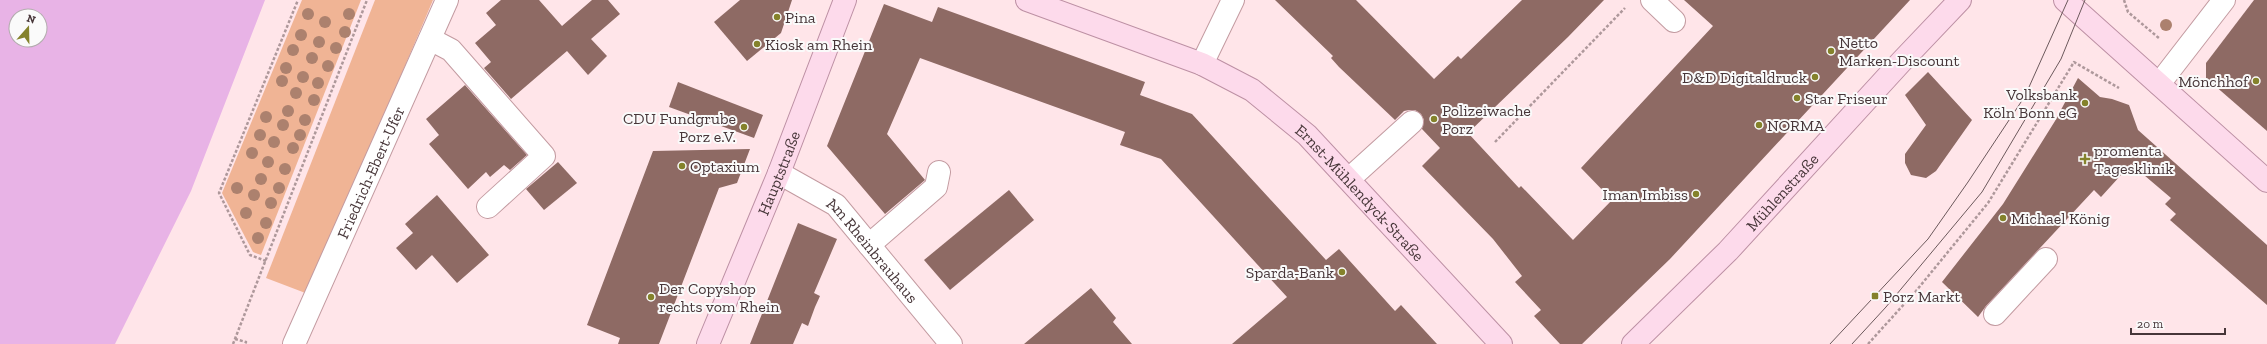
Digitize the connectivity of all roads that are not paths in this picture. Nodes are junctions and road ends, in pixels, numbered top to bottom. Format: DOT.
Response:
graph roads {
  1 [pos="447,0"];
  2 [pos="845,0"];
  3 [pos="1027,0"];
  4 [pos="1233,0"];
  5 [pos="1652,0"];
  6 [pos="1960,0"];
  7 [pos="2065,0"];
  8 [pos="2224,0"];
  9 [pos="1674,21"];
  10 [pos="430,39"];
  11 [pos="1202,64"];
  12 [pos="2159,84"];
  13 [pos="1412,122"];
  14 [pos="938,172"];
  15 [pos="779,173"];
  16 [pos="1349,179"];
  17 [pos="2267,181"];
  18 [pos="488,207"];
  19 [pos="869,245"];
  20 [pos="2046,259"];
  21 [pos="1995,314"];
  22 [pos="294,344"];
  23 [pos="708,344"];
  24 [pos="950,344"];
  25 [pos="1501,344"];
  26 [pos="1633,344"];
  1 -- 10 [label="street, Friedrich-Ebert-Ufer"];
  2 -- 15 [label="main road, Hauptstraße"];
  3 -- 11 [label="main road, Ernst-Mühlendyck-Straße"];
  4 -- 11 [label="street"];
  5 -- 9 [label="street"];
  6 -- 26 [label="main road, Mühlenstraße"];
  7 -- 12 [label="main road"];
  8 -- 12 [label="street"];
  10 -- 18 [label="street"];
  10 -- 22 [label="street, Friedrich-Ebert-Ufer"];
  11 -- 16 [label="main road, Ernst-Mühlendyck-Straße"];
  12 -- 17 [label="main road"];
  13 -- 16 [label="street"];
  14 -- 19 [label="street"];
  15 -- 19 [label="street, Am Rheinbrauhaus"];
  15 -- 23 [label="main road, Hauptstraße"];
  16 -- 25 [label="main road, Ernst-Mühlendyck-Straße"];
  19 -- 24 [label="street, Am Rheinbrauhaus"];
  20 -- 21 [label="street"];
}
